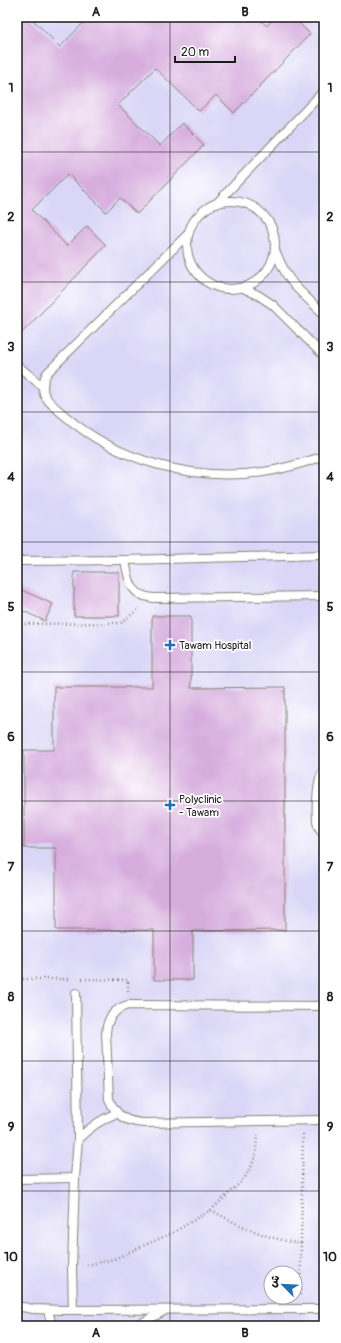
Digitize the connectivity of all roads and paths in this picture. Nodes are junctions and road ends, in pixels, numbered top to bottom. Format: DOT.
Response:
graph roads {
  1 [pos="321,17"];
  2 [pos="324,20"];
  3 [pos="324,91"];
  4 [pos="216,204"];
  5 [pos="189,232"];
  6 [pos="275,250"];
  7 [pos="243,288"];
  8 [pos="324,314"];
  9 [pos="324,356"];
  10 [pos="17,365"];
  11 [pos="42,386"];
  12 [pos="324,456"];
  13 [pos="324,555"];
  14 [pos="125,560"];
  15 [pos="17,561"];
  16 [pos="324,596"];
  17 [pos="153,598"];
  18 [pos="17,624"];
  19 [pos="324,770"];
  20 [pos="324,835"];
  21 [pos="17,960"];
  22 [pos="17,979"];
  23 [pos="76,993"];
  24 [pos="324,1006"];
  25 [pos="117,1113"];
  26 [pos="303,1120"];
  27 [pos="324,1120"];
  28 [pos="257,1121"];
  29 [pos="78,1139"];
  30 [pos="75,1178"];
  31 [pos="17,1179"];
  32 [pos="211,1210"];
  33 [pos="301,1243"];
  34 [pos="72,1268"];
  35 [pos="17,1306"];
  36 [pos="299,1309"];
  37 [pos="324,1309"];
  38 [pos="48,1310"];
  39 [pos="73,1310"];
  40 [pos="166,1310"];
  41 [pos="52,1326"];
  42 [pos="136,1326"];
  1 -- 2 [label="lane"];
  3 -- 4 [label="lane"];
  4 -- 5 [label="lane"];
  4 -- 6 [label="lane"];
  5 -- 7 [label="lane"];
  5 -- 11 [label="lane"];
  6 -- 7 [label="lane"];
  6 -- 8 [label="lane"];
  7 -- 9 [label="lane"];
  10 -- 11 [label="lane"];
  11 -- 12 [label="lane"];
  13 -- 14 [label="lane"];
  14 -- 15 [label="lane"];
  14 -- 17 [label="lane"];
  16 -- 17 [label="lane"];
  17 -- 18 [label="path"];
  19 -- 20 [label="lane"];
  21 -- 22 [label="path"];
  23 -- 29 [label="lane"];
  24 -- 25 [label="lane"];
  25 -- 28 [label="lane"];
  25 -- 29 [label="lane"];
  26 -- 27 [label="lane"];
  26 -- 28 [label="lane"];
  26 -- 33 [label="path"];
  28 -- 32 [label="path"];
  29 -- 30 [label="lane"];
  30 -- 31 [label="lane"];
  30 -- 34 [label="lane"];
  32 -- 33 [label="path"];
  32 -- 34 [label="path"];
  33 -- 36 [label="path"];
  34 -- 39 [label="lane"];
  35 -- 38 [label="lane"];
  36 -- 37 [label="lane"];
  36 -- 40 [label="lane"];
  38 -- 39 [label="lane"];
  38 -- 41 [label="lane"];
  39 -- 40 [label="lane"];
  40 -- 42 [label="lane"];
}
